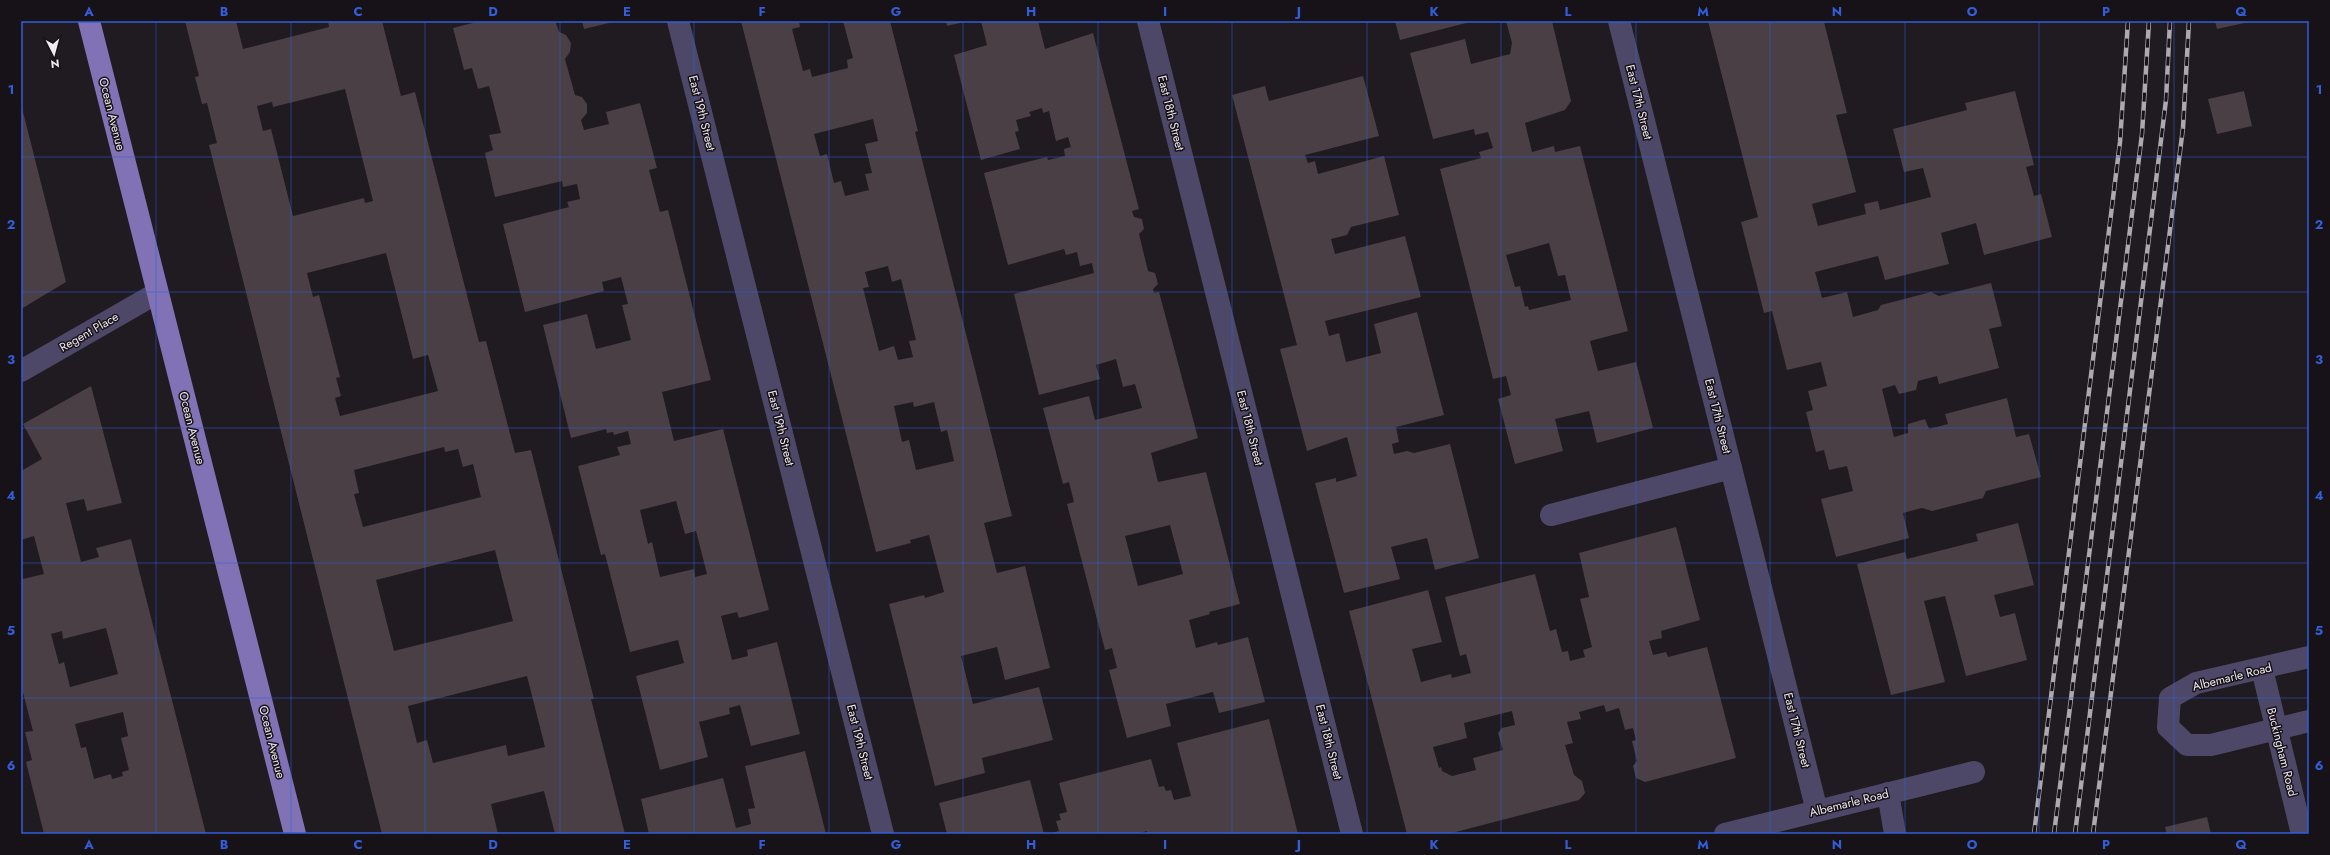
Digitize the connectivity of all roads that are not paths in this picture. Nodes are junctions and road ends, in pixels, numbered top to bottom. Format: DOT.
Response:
graph roads {
  1 [pos="88,21"];
  2 [pos="678,21"];
  3 [pos="1148,21"];
  4 [pos="1619,21"];
  5 [pos="157,293"];
  6 [pos="21,371"];
  7 [pos="1731,468"];
  8 [pos="1551,516"];
  9 [pos="2309,657"];
  10 [pos="2262,669"];
  11 [pos="2309,721"];
  12 [pos="2276,730"];
  13 [pos="1974,772"];
  14 [pos="1888,793"];
  15 [pos="1817,811"];
  16 [pos="295,834"];
  17 [pos="883,834"];
  18 [pos="1352,834"];
  19 [pos="1725,834"];
  20 [pos="1895,834"];
  21 [pos="2302,834"];
  1 -- 5 [label="main road, Ocean Avenue"];
  2 -- 17 [label="street, East 19th Street"];
  3 -- 18 [label="street, East 18th Street"];
  4 -- 7 [label="street, East 17th Street"];
  5 -- 6 [label="street, Regent Place"];
  5 -- 16 [label="main road, Ocean Avenue"];
  7 -- 8 [label="street"];
  7 -- 15 [label="street, East 17th Street"];
  9 -- 10 [label="street, Albemarle Road"];
  10 -- 12 [label="street, Buckingham Road"];
  10 -- 12 [label="street, Albemarle Road"];
  11 -- 12 [label="street, Albemarle Road"];
  12 -- 21 [label="street, Buckingham Road"];
  13 -- 14 [label="street, Albemarle Road"];
  14 -- 15 [label="street, Albemarle Road"];
  14 -- 20 [label="street"];
  15 -- 19 [label="street, Albemarle Road"];
}
